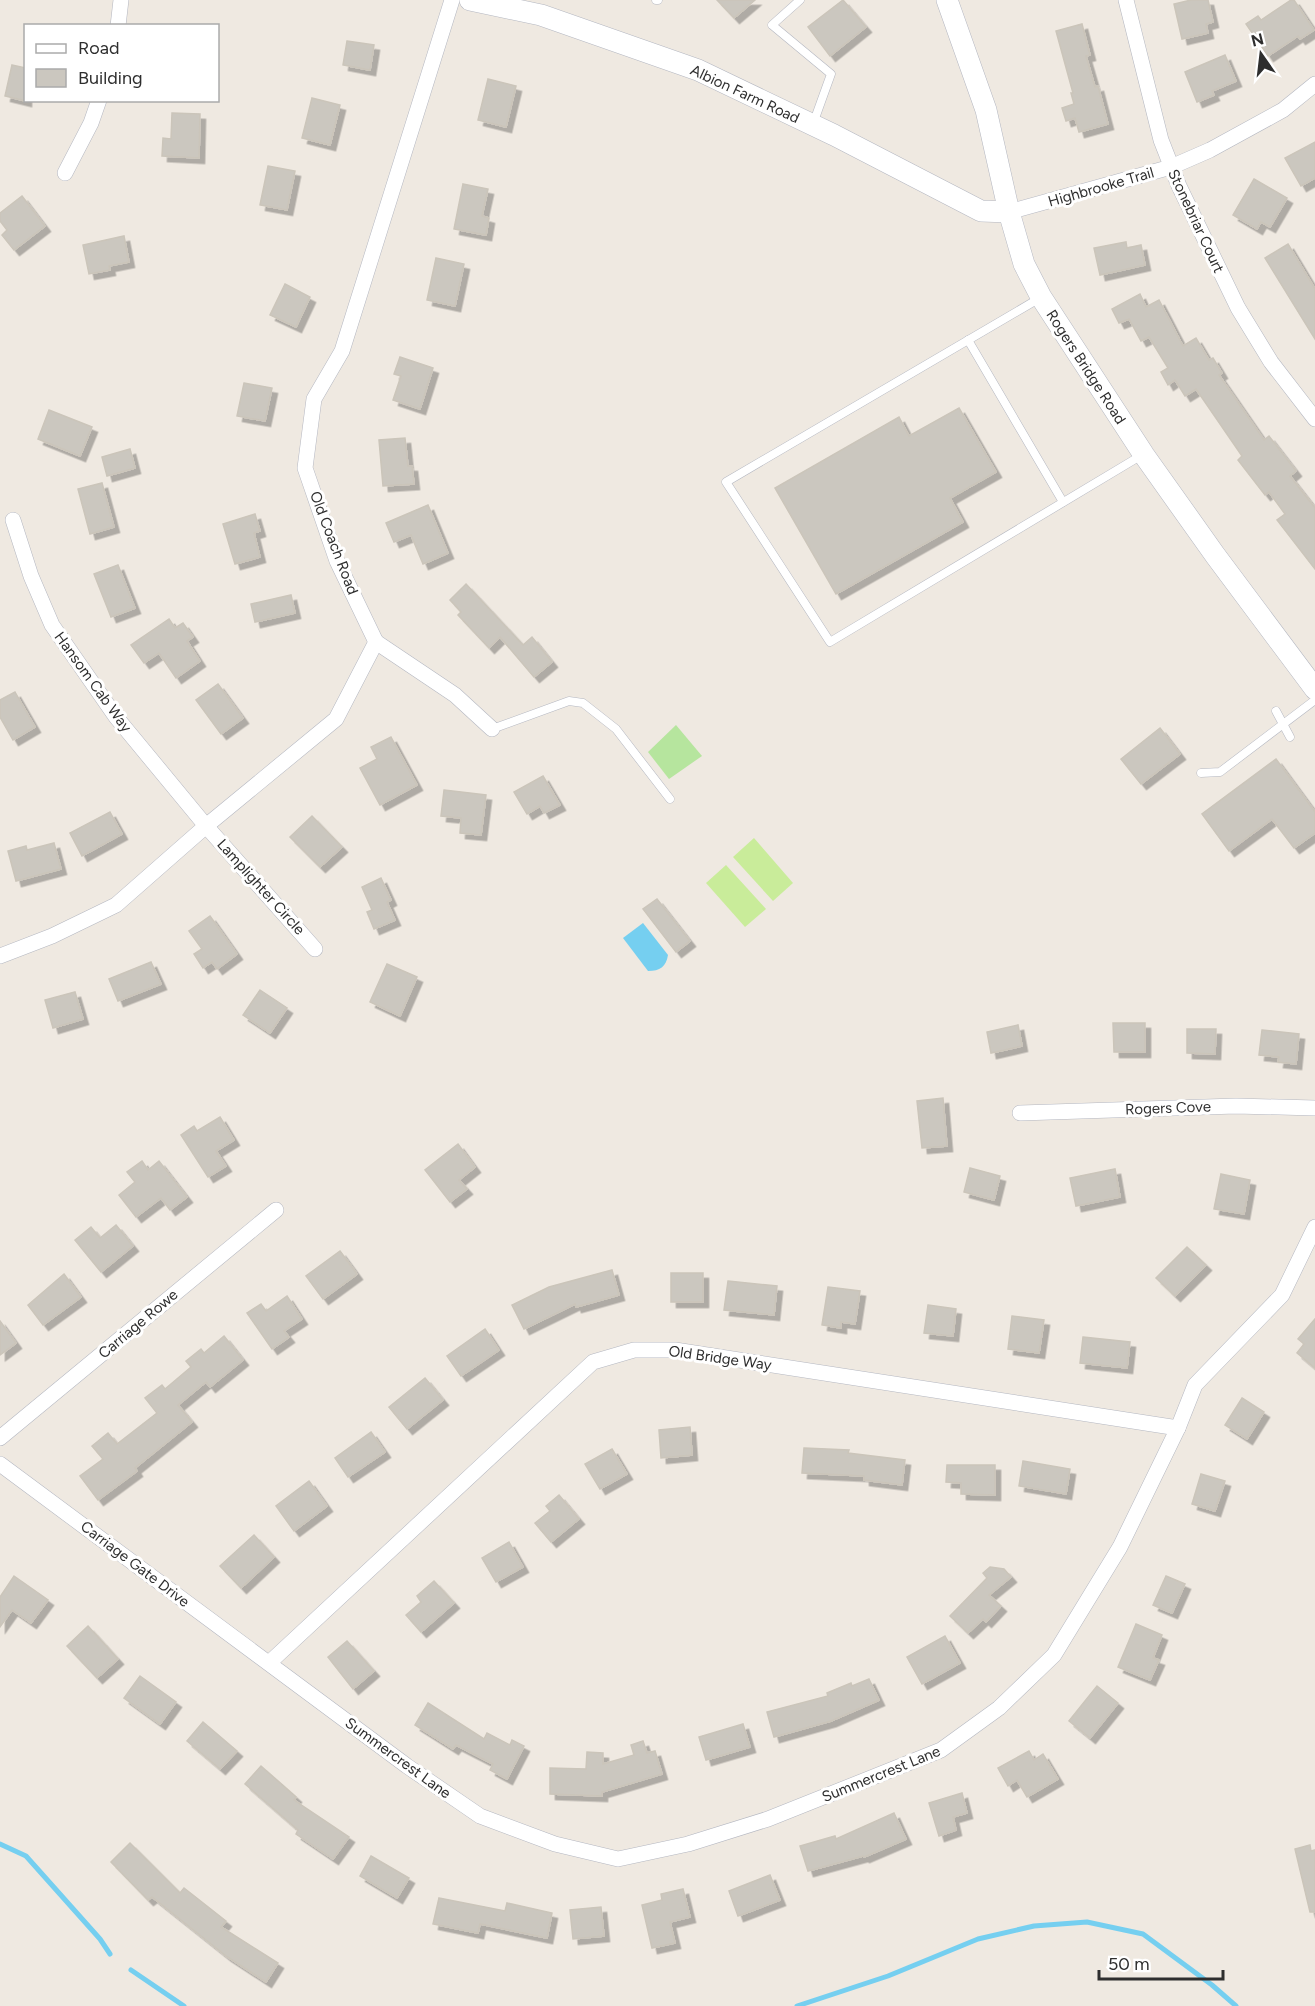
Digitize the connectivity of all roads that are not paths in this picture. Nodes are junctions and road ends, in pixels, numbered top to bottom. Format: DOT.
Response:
graph roads {
  1 [pos="121,0"];
  2 [pos="452,0"];
  3 [pos="470,0"];
  4 [pos="800,0"];
  5 [pos="946,0"];
  6 [pos="1126,0"];
  7 [pos="118,24"];
  8 [pos="1315,84"];
  9 [pos="98,102"];
  10 [pos="813,125"];
  11 [pos="1171,167"];
  12 [pos="65,173"];
  13 [pos="1009,212"];
  14 [pos="1041,297"];
  15 [pos="968,340"];
  16 [pos="1315,419"];
  17 [pos="1144,455"];
  18 [pos="1063,502"];
  19 [pos="13,520"];
  20 [pos="376,642"];
  21 [pos="1315,689"];
  22 [pos="1315,700"];
  23 [pos="1276,711"];
  24 [pos="1282,723"];
  25 [pos="492,729"];
  26 [pos="1290,737"];
  27 [pos="1201,773"];
  28 [pos="670,799"];
  29 [pos="206,826"];
  30 [pos="315,949"];
  31 [pos="0,956"];
  32 [pos="1315,1108"];
  33 [pos="1020,1113"];
  34 [pos="276,1209"];
  35 [pos="1315,1227"];
  36 [pos="1178,1428"];
  37 [pos="0,1438"];
  38 [pos="0,1464"];
  39 [pos="269,1663"];
  1 -- 7 [label="street"];
  2 -- 20 [label="street, Old Coach Road"];
  3 -- 10 [label="street, Albion Farm Road"];
  4 -- 10 [label="lane"];
  5 -- 13 [label="street, Rogers Bridge Road"];
  6 -- 11 [label="street, Stonebriar Court"];
  8 -- 11 [label="street, Highbrooke Trail"];
  9 -- 12 [label="street"];
  10 -- 13 [label="street, Albion Farm Road"];
  11 -- 13 [label="street, Highbrooke Trail"];
  11 -- 16 [label="street, Stonebriar Court"];
  13 -- 14 [label="street, Rogers Bridge Road"];
  14 -- 15 [label="lane"];
  14 -- 17 [label="street, Rogers Bridge Road"];
  15 -- 18 [label="lane"];
  15 -- 18 [label="lane"];
  17 -- 18 [label="lane"];
  17 -- 21 [label="street, Rogers Bridge Road"];
  19 -- 29 [label="street, Hansom Cab Way"];
  20 -- 25 [label="street"];
  20 -- 29 [label="street"];
  22 -- 24 [label="lane"];
  23 -- 24 [label="lane"];
  24 -- 26 [label="lane"];
  24 -- 27 [label="lane"];
  25 -- 28 [label="lane"];
  29 -- 30 [label="street, Lamplighter Circle"];
  29 -- 31 [label="street"];
  32 -- 33 [label="street, Rogers Cove"];
  34 -- 37 [label="street, Carriage Rowe"];
  35 -- 36 [label="street, Summercrest Lane"];
  36 -- 39 [label="street, Old Bridge Way"];
  36 -- 39 [label="street, Summercrest Lane"];
  38 -- 39 [label="street, Carriage Gate Drive"];
}
